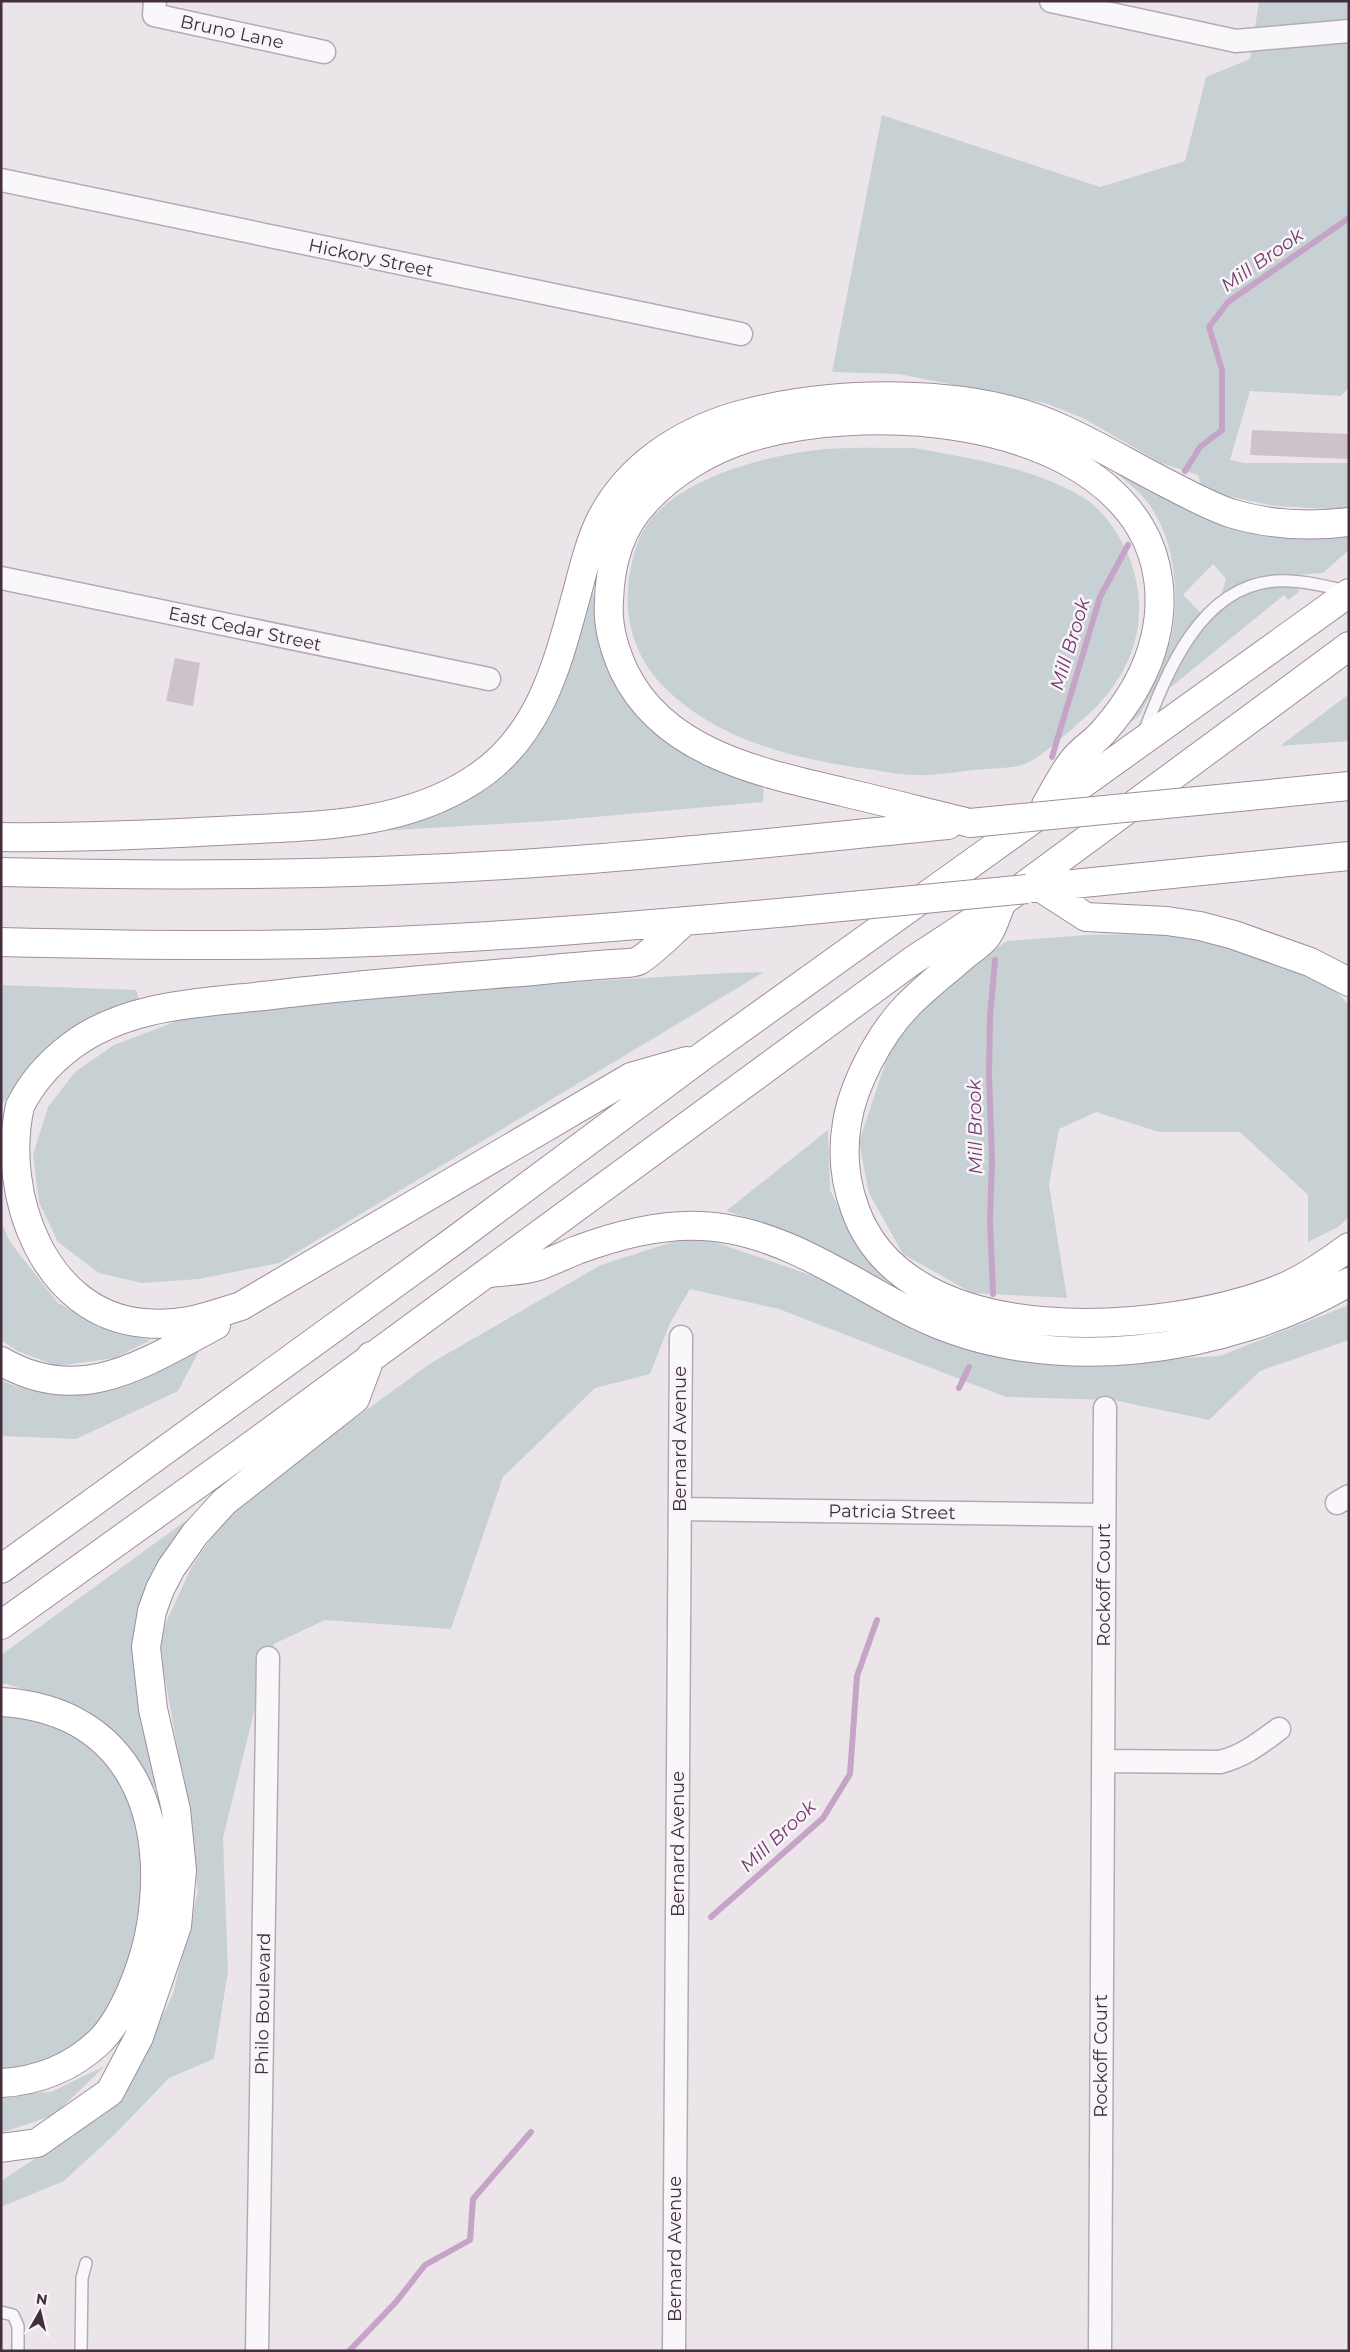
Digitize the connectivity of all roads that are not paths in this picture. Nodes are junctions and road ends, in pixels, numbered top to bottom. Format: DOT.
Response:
graph roads {
  1 [pos="155,1"];
  2 [pos="1051,1"];
  3 [pos="1349,31"];
  4 [pos="324,52"];
  5 [pos="1,180"];
  6 [pos="741,334"];
  7 [pos="1349,522"];
  8 [pos="1,578"];
  9 [pos="1349,592"];
  10 [pos="1349,646"];
  11 [pos="489,679"];
  12 [pos="1141,740"];
  13 [pos="1349,786"];
  14 [pos="1038,817"];
  15 [pos="925,821"];
  16 [pos="1,837"];
  17 [pos="1349,856"];
  18 [pos="1,872"];
  19 [pos="1034,888"];
  20 [pos="1002,902"];
  21 [pos="685,921"];
  22 [pos="1,942"];
  23 [pos="1349,982"];
  24 [pos="704,1055"];
  25 [pos="1349,1247"];
  26 [pos="484,1274"];
  27 [pos="1349,1282"];
  28 [pos="241,1306"];
  29 [pos="681,1337"];
  30 [pos="371,1356"];
  31 [pos="1,1360"];
  32 [pos="1105,1408"];
  33 [pos="680,1509"];
  34 [pos="1104,1515"];
  35 [pos="1,1569"];
  36 [pos="1,1625"];
  37 [pos="268,1658"];
  38 [pos="1,1702"];
  39 [pos="1280,1729"];
  40 [pos="1103,1761"];
  41 [pos="1,2083"];
  42 [pos="37,2143"];
  43 [pos="1,2148"];
  44 [pos="1,2164"];
  45 [pos="86,2263"];
  46 [pos="1,2312"];
  47 [pos="18,2351"];
  48 [pos="81,2351"];
  49 [pos="257,2351"];
  50 [pos="674,2351"];
  51 [pos="1100,2351"];
  1 -- 4 [label="street, Bruno Lane"];
  2 -- 3 [label="street"];
  5 -- 6 [label="street, Hickory Street"];
  7 -- 16 [label="highway"];
  8 -- 11 [label="street, East Cedar Street"];
  9 -- 12 [label="highway"];
  9 -- 12 [label="lane"];
  10 -- 20 [label="highway"];
  12 -- 14 [label="highway"];
  13 -- 15 [label="highway, bridge"];
  14 -- 15 [label="highway"];
  14 -- 24 [label="highway"];
  15 -- 18 [label="highway"];
  17 -- 19 [label="highway"];
  19 -- 21 [label="highway, bridge"];
  19 -- 23 [label="highway"];
  20 -- 25 [label="highway"];
  20 -- 26 [label="highway"];
  21 -- 22 [label="highway"];
  21 -- 28 [label="highway"];
  24 -- 28 [label="highway"];
  24 -- 35 [label="highway"];
  26 -- 27 [label="highway"];
  26 -- 30 [label="highway"];
  28 -- 31 [label="highway"];
  29 -- 33 [label="street, Bernard Avenue"];
  30 -- 36 [label="highway"];
  30 -- 42 [label="highway"];
  32 -- 34 [label="street, Rockoff Court"];
  33 -- 34 [label="street, Patricia Street"];
  33 -- 50 [label="street, Bernard Avenue"];
  34 -- 40 [label="street, Rockoff Court"];
  37 -- 49 [label="street, Philo Boulevard"];
  38 -- 41 [label="highway"];
  39 -- 40 [label="street"];
  40 -- 51 [label="street, Rockoff Court"];
  42 -- 43 [label="highway"];
  42 -- 44 [label="highway"];
  45 -- 48 [label="lane"];
  46 -- 47 [label="lane"];
}
